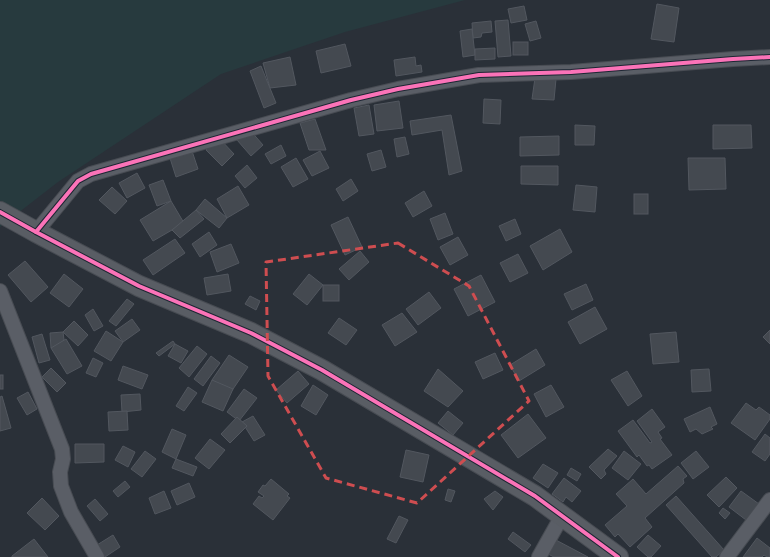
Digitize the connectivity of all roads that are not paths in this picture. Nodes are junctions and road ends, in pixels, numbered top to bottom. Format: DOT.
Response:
graph roads {
  1 [pos="770,57"];
  2 [pos="0,212"];
  3 [pos="36,232"];
  4 [pos="0,291"];
  5 [pos="770,500"];
  6 [pos="562,516"];
  7 [pos="97,557"];
  8 [pos="539,557"];
  9 [pos="618,557"];
  10 [pos="727,557"];
  1 -- 3 [label="street"];
  2 -- 3 [label="street"];
  3 -- 6 [label="street"];
  4 -- 7 [label="street"];
  5 -- 10 [label="street"];
  6 -- 8 [label="street"];
  6 -- 9 [label="street"];
}
